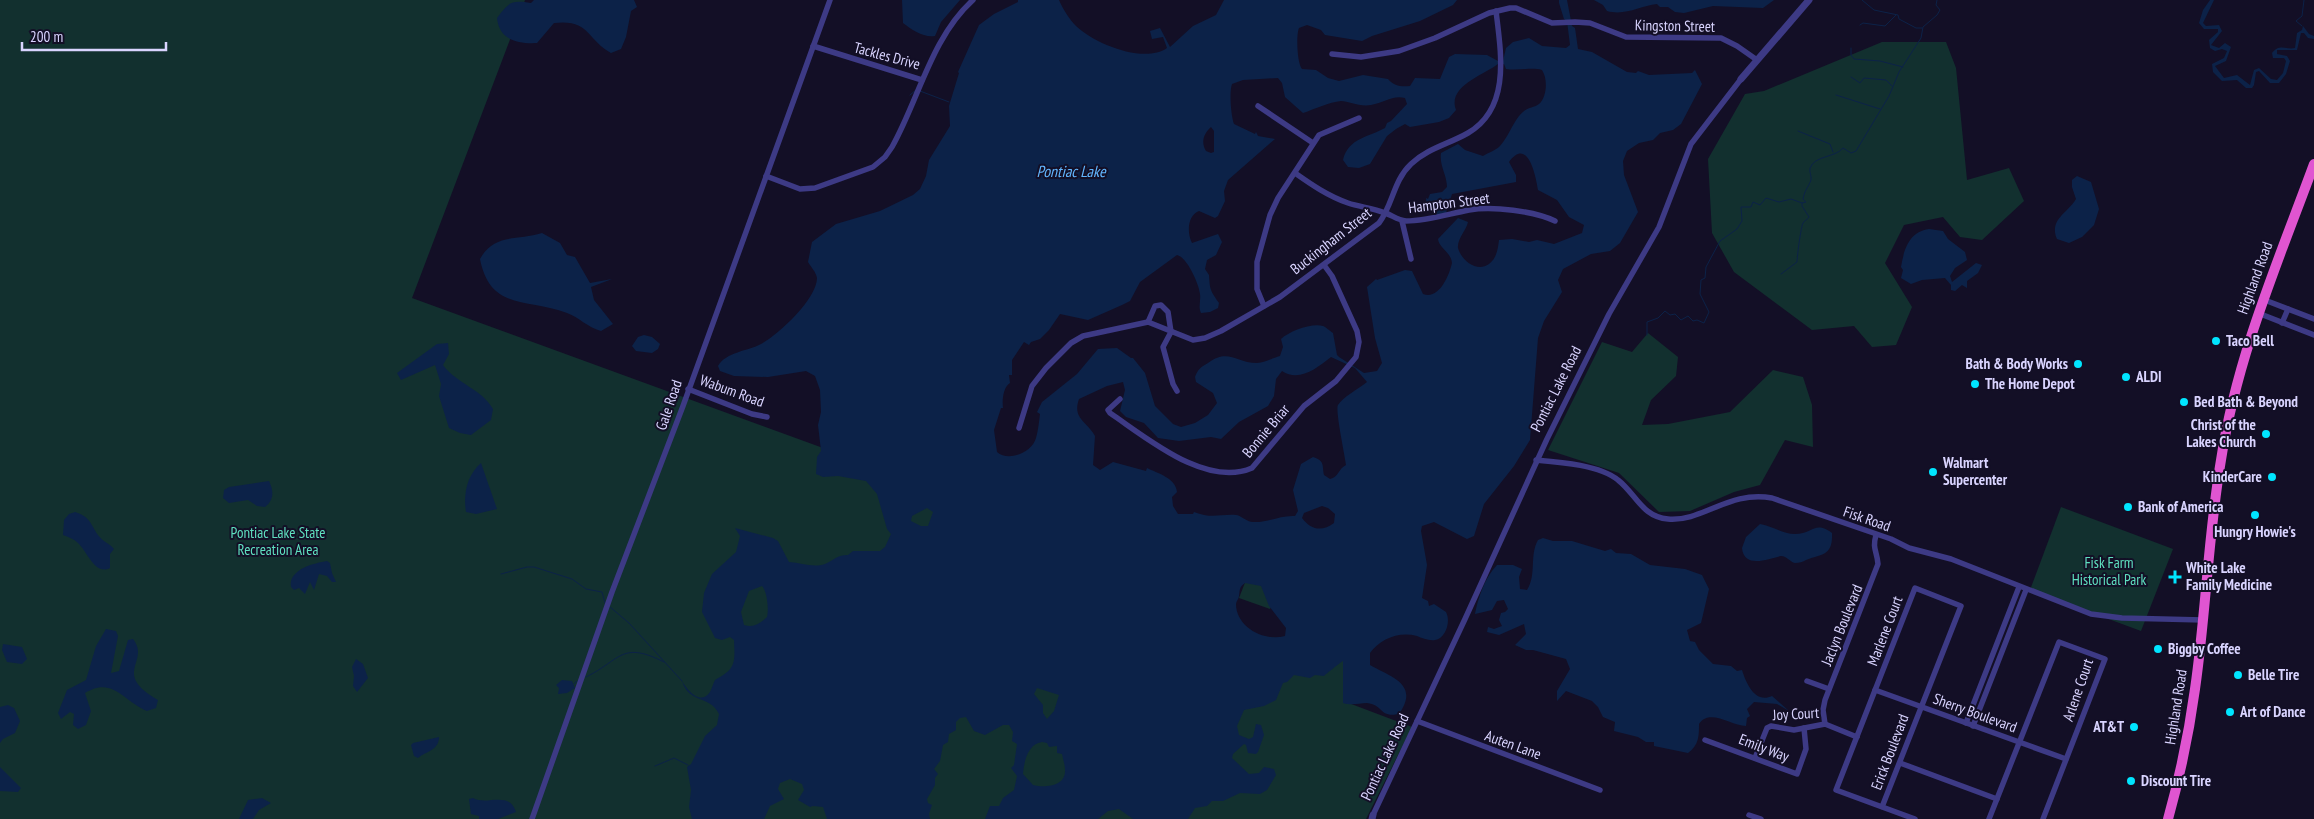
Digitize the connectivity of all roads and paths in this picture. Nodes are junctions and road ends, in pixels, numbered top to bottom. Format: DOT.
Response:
graph roads {
  1 [pos="830,0"];
  2 [pos="973,0"];
  3 [pos="1809,0"];
  4 [pos="1496,11"];
  5 [pos="813,46"];
  6 [pos="1332,54"];
  7 [pos="1757,60"];
  8 [pos="1741,79"];
  9 [pos="922,80"];
  10 [pos="1258,106"];
  11 [pos="1359,118"];
  12 [pos="1313,143"];
  13 [pos="2314,164"];
  14 [pos="1295,173"];
  15 [pos="766,176"];
  16 [pos="1386,213"];
  17 [pos="1402,221"];
  18 [pos="1555,221"];
  19 [pos="1411,259"];
  20 [pos="1324,265"];
  21 [pos="2262,299"];
  22 [pos="1264,306"];
  23 [pos="2288,309"];
  24 [pos="2258,313"];
  25 [pos="2314,319"];
  26 [pos="1148,322"];
  27 [pos="2282,322"];
  28 [pos="1171,332"];
  29 [pos="2314,335"];
  30 [pos="688,389"];
  31 [pos="1177,391"];
  32 [pos="1120,398"];
  33 [pos="767,417"];
  34 [pos="1019,428"];
  35 [pos="1536,460"];
  36 [pos="1876,535"];
  37 [pos="2019,586"];
  38 [pos="2026,590"];
  39 [pos="2203,620"];
  40 [pos="2000,636"];
  41 [pos="2007,639"];
  42 [pos="1984,676"];
  43 [pos="1992,679"];
  44 [pos="1807,681"];
  45 [pos="1830,690"];
  46 [pos="1875,690"];
  47 [pos="1922,707"];
  48 [pos="1418,721"];
  49 [pos="1966,723"];
  50 [pos="1825,724"];
  51 [pos="1973,726"];
  52 [pos="1804,728"];
  53 [pos="1857,737"];
  54 [pos="1705,740"];
  55 [pos="2019,742"];
  56 [pos="1755,758"];
  57 [pos="2066,760"];
  58 [pos="1900,763"];
  59 [pos="1600,790"];
  60 [pos="1997,799"];
  61 [pos="1882,807"];
  62 [pos="1749,815"];
  63 [pos="1372,817"];
  64 [pos="532,819"];
  65 [pos="1761,819"];
  66 [pos="1915,819"];
  67 [pos="1989,819"];
  68 [pos="2043,819"];
  69 [pos="2168,819"];
  1 -- 5 [label="street, Gale Road"];
  2 -- 9 [label="street, Tackles Drive"];
  3 -- 7 [label="street, Pontiac Lake Road"];
  4 -- 6 [label="street, Kingston Street"];
  4 -- 7 [label="street, Kingston Street"];
  4 -- 16 [label="street, Buckingham Street"];
  5 -- 9 [label="street, Tackles Drive"];
  5 -- 15 [label="street, Gale Road"];
  7 -- 8 [label="street, Pontiac Lake Road"];
  8 -- 35 [label="street, Pontiac Lake Road"];
  9 -- 15 [label="street"];
  10 -- 12 [label="street"];
  11 -- 12 [label="street"];
  12 -- 14 [label="street"];
  13 -- 21 [label="highway, Highland Road"];
  14 -- 16 [label="street, Hampton Street"];
  14 -- 22 [label="street"];
  15 -- 30 [label="street, Gale Road"];
  16 -- 17 [label="street, Hampton Street"];
  16 -- 20 [label="street, Buckingham Street"];
  17 -- 18 [label="street, Hampton Street"];
  17 -- 19 [label="street"];
  20 -- 22 [label="street, Buckingham Street"];
  20 -- 32 [label="street, Bonnie Briar"];
  21 -- 23 [label="street"];
  21 -- 24 [label="highway, Highland Road"];
  22 -- 28 [label="street, Buckingham Street"];
  23 -- 25 [label="street"];
  23 -- 27 [label="street"];
  24 -- 27 [label="street"];
  24 -- 39 [label="highway, Highland Road"];
  26 -- 28 [label="street, Buckingham Street"];
  26 -- 28 [label="street"];
  26 -- 34 [label="street"];
  27 -- 29 [label="street"];
  28 -- 31 [label="street"];
  30 -- 33 [label="street, Wabum Road"];
  30 -- 64 [label="street, Gale Road"];
  35 -- 36 [label="street, Fisk Road"];
  35 -- 48 [label="street, Pontiac Lake Road"];
  36 -- 37 [label="street, Fisk Road"];
  36 -- 45 [label="street, Jaclyn Boulevard"];
  37 -- 38 [label="street, Fisk Road"];
  37 -- 40 [label="street"];
  38 -- 39 [label="street, Fisk Road"];
  38 -- 41 [label="street"];
  39 -- 69 [label="highway, Highland Road"];
  40 -- 41 [label="street"];
  40 -- 42 [label="street"];
  41 -- 43 [label="street"];
  42 -- 43 [label="street"];
  42 -- 49 [label="street"];
  43 -- 51 [label="street"];
  44 -- 45 [label="street"];
  45 -- 50 [label="street, Jaclyn Boulevard"];
  46 -- 47 [label="street, Sherry Boulevard"];
  46 -- 47 [label="street, Marlene Court"];
  46 -- 53 [label="street"];
  47 -- 49 [label="street, Sherry Boulevard"];
  47 -- 58 [label="street, Erick Boulevard"];
  48 -- 59 [label="street, Auten Lane"];
  48 -- 63 [label="street, Pontiac Lake Road"];
  49 -- 51 [label="street, Sherry Boulevard"];
  50 -- 52 [label="street, Joy Court"];
  50 -- 53 [label="street, Joy Court"];
  51 -- 55 [label="street, Sherry Boulevard"];
  52 -- 56 [label="street, Joy Court"];
  52 -- 56 [label="street, Emily Way"];
  53 -- 61 [label="street"];
  54 -- 56 [label="street, Emily Way"];
  55 -- 57 [label="street, Sherry Boulevard"];
  55 -- 57 [label="street, Arlene Court"];
  55 -- 60 [label="street"];
  57 -- 68 [label="street, Arlene Court"];
  58 -- 60 [label="street"];
  58 -- 61 [label="street, Erick Boulevard"];
  60 -- 67 [label="street"];
  61 -- 66 [label="street"];
  62 -- 65 [label="street"];
}
